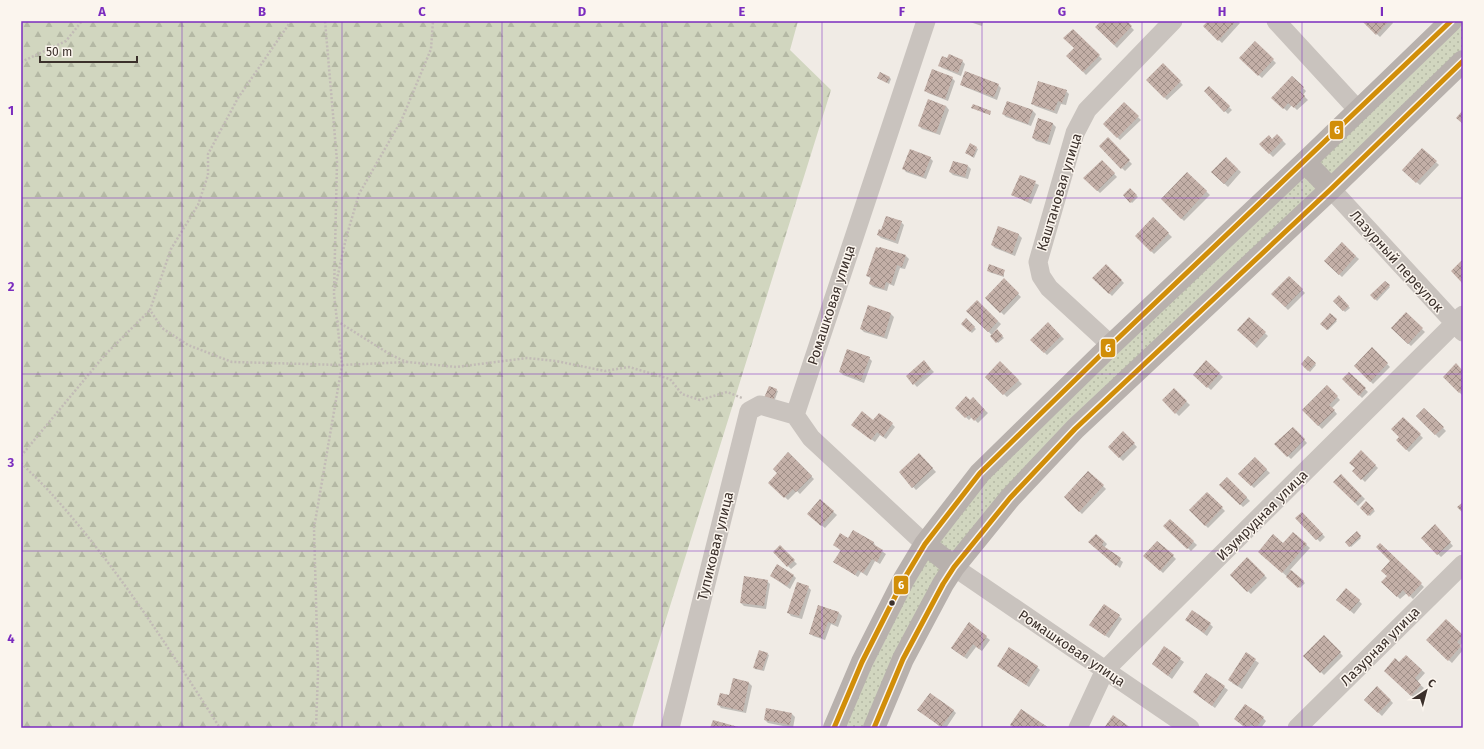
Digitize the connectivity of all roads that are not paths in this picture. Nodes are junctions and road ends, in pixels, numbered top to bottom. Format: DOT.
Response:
graph roads {
  1 [pos="926,21"];
  2 [pos="1173,21"];
  3 [pos="1276,21"];
  4 [pos="1451,21"];
  5 [pos="1463,61"];
  6 [pos="1358,110"];
  7 [pos="1305,162"];
  8 [pos="1331,189"];
  9 [pos="1460,324"];
  10 [pos="1111,345"];
  11 [pos="795,415"];
  12 [pos="925,544"];
  13 [pos="1463,564"];
  14 [pos="954,567"];
  15 [pos="1105,670"];
  16 [pos="670,728"];
  17 [pos="834,728"];
  18 [pos="874,728"];
  19 [pos="1078,728"];
  20 [pos="1190,728"];
  21 [pos="1297,728"];
  1 -- 11 [label="street, Ромашковая улица"];
  2 -- 10 [label="street, Каштановая улица"];
  3 -- 6 [label="street"];
  4 -- 6 [label="main road"];
  5 -- 8 [label="main road"];
  6 -- 7 [label="main road"];
  7 -- 8 [label="main road"];
  7 -- 10 [label="main road"];
  8 -- 9 [label="street, Лазурный переулок"];
  8 -- 14 [label="main road"];
  9 -- 15 [label="street, Изумрудная улица"];
  10 -- 12 [label="main road"];
  11 -- 12 [label="street"];
  11 -- 16 [label="street, Тупиковая улица"];
  12 -- 14 [label="main road"];
  12 -- 17 [label="main road"];
  13 -- 21 [label="street, Лазурная улица"];
  14 -- 15 [label="street, Ромашковая улица"];
  14 -- 18 [label="main road"];
  15 -- 19 [label="street, Изумрудная улица"];
  15 -- 20 [label="street, Ромашковая улица"];
}
